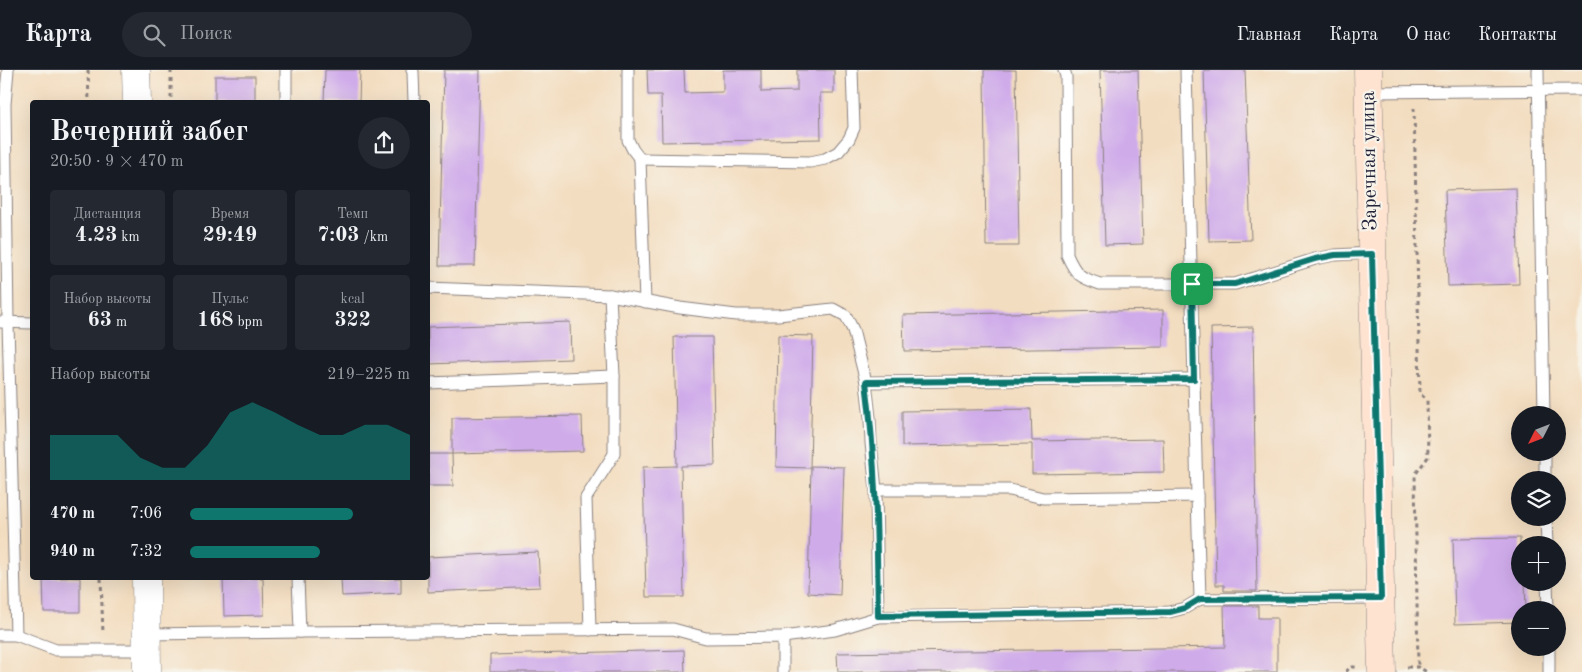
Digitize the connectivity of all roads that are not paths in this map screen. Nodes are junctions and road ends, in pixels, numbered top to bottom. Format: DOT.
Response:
graph roads {
  1 [pos="8,70"];
  2 [pos="136,70"];
  3 [pos="286,70"];
  4 [pos="412,70"];
  5 [pos="628,70"];
  6 [pos="852,70"];
  7 [pos="1064,70"];
  8 [pos="1186,70"];
  9 [pos="1538,70"];
  10 [pos="1368,81"];
  11 [pos="1538,90"];
  12 [pos="1582,90"];
  13 [pos="137,100"];
  14 [pos="286,100"];
  15 [pos="414,100"];
  16 [pos="640,159"];
  17 [pos="1372,254"];
  18 [pos="1192,284"];
  19 [pos="430,288"];
  20 [pos="610,295"];
  21 [pos="645,302"];
  22 [pos="4,322"];
  23 [pos="30,322"];
  24 [pos="614,376"];
  25 [pos="1194,379"];
  26 [pos="866,382"];
  27 [pos="430,383"];
  28 [pos="1544,406"];
  29 [pos="6,434"];
  30 [pos="876,490"];
  31 [pos="1197,496"];
  32 [pos="146,580"];
  33 [pos="298,580"];
  34 [pos="1381,598"];
  35 [pos="1200,599"];
  36 [pos="878,616"];
  37 [pos="590,630"];
  38 [pos="300,632"];
  39 [pos="0,635"];
  40 [pos="16,635"];
  41 [pos="782,637"];
  42 [pos="147,652"];
  43 [pos="1549,656"];
  44 [pos="783,672"];
  45 [pos="1382,672"];
  46 [pos="1549,672"];
  1 -- 22 [label="lane"];
  2 -- 13 [label="street"];
  3 -- 14 [label="lane"];
  4 -- 15 [label="lane"];
  5 -- 16 [label="lane"];
  6 -- 16 [label="lane"];
  7 -- 18 [label="lane"];
  8 -- 18 [label="lane"];
  9 -- 11 [label="lane"];
  10 -- 11 [label="lane"];
  10 -- 17 [label="main road, Заречная улица"];
  11 -- 12 [label="lane"];
  11 -- 28 [label="lane"];
  16 -- 21 [label="lane"];
  17 -- 18 [label="lane"];
  17 -- 34 [label="main road, Заречная улица"];
  18 -- 25 [label="lane"];
  19 -- 20 [label="lane"];
  20 -- 21 [label="lane"];
  20 -- 24 [label="lane"];
  21 -- 26 [label="lane"];
  22 -- 23 [label="lane"];
  22 -- 29 [label="lane"];
  24 -- 27 [label="lane"];
  24 -- 37 [label="lane"];
  25 -- 26 [label="lane"];
  25 -- 31 [label="lane"];
  26 -- 30 [label="lane"];
  29 -- 40 [label="lane"];
  30 -- 31 [label="lane"];
  30 -- 36 [label="lane"];
  31 -- 35 [label="lane"];
  32 -- 42 [label="street"];
  33 -- 38 [label="lane"];
  34 -- 35 [label="lane"];
  34 -- 45 [label="main road, Заречная улица"];
  35 -- 36 [label="lane"];
  36 -- 41 [label="lane"];
  37 -- 38 [label="lane"];
  37 -- 41 [label="lane"];
  38 -- 42 [label="lane"];
  39 -- 40 [label="lane"];
  40 -- 42 [label="lane"];
  41 -- 44 [label="lane"];
  43 -- 46 [label="lane"];
}
